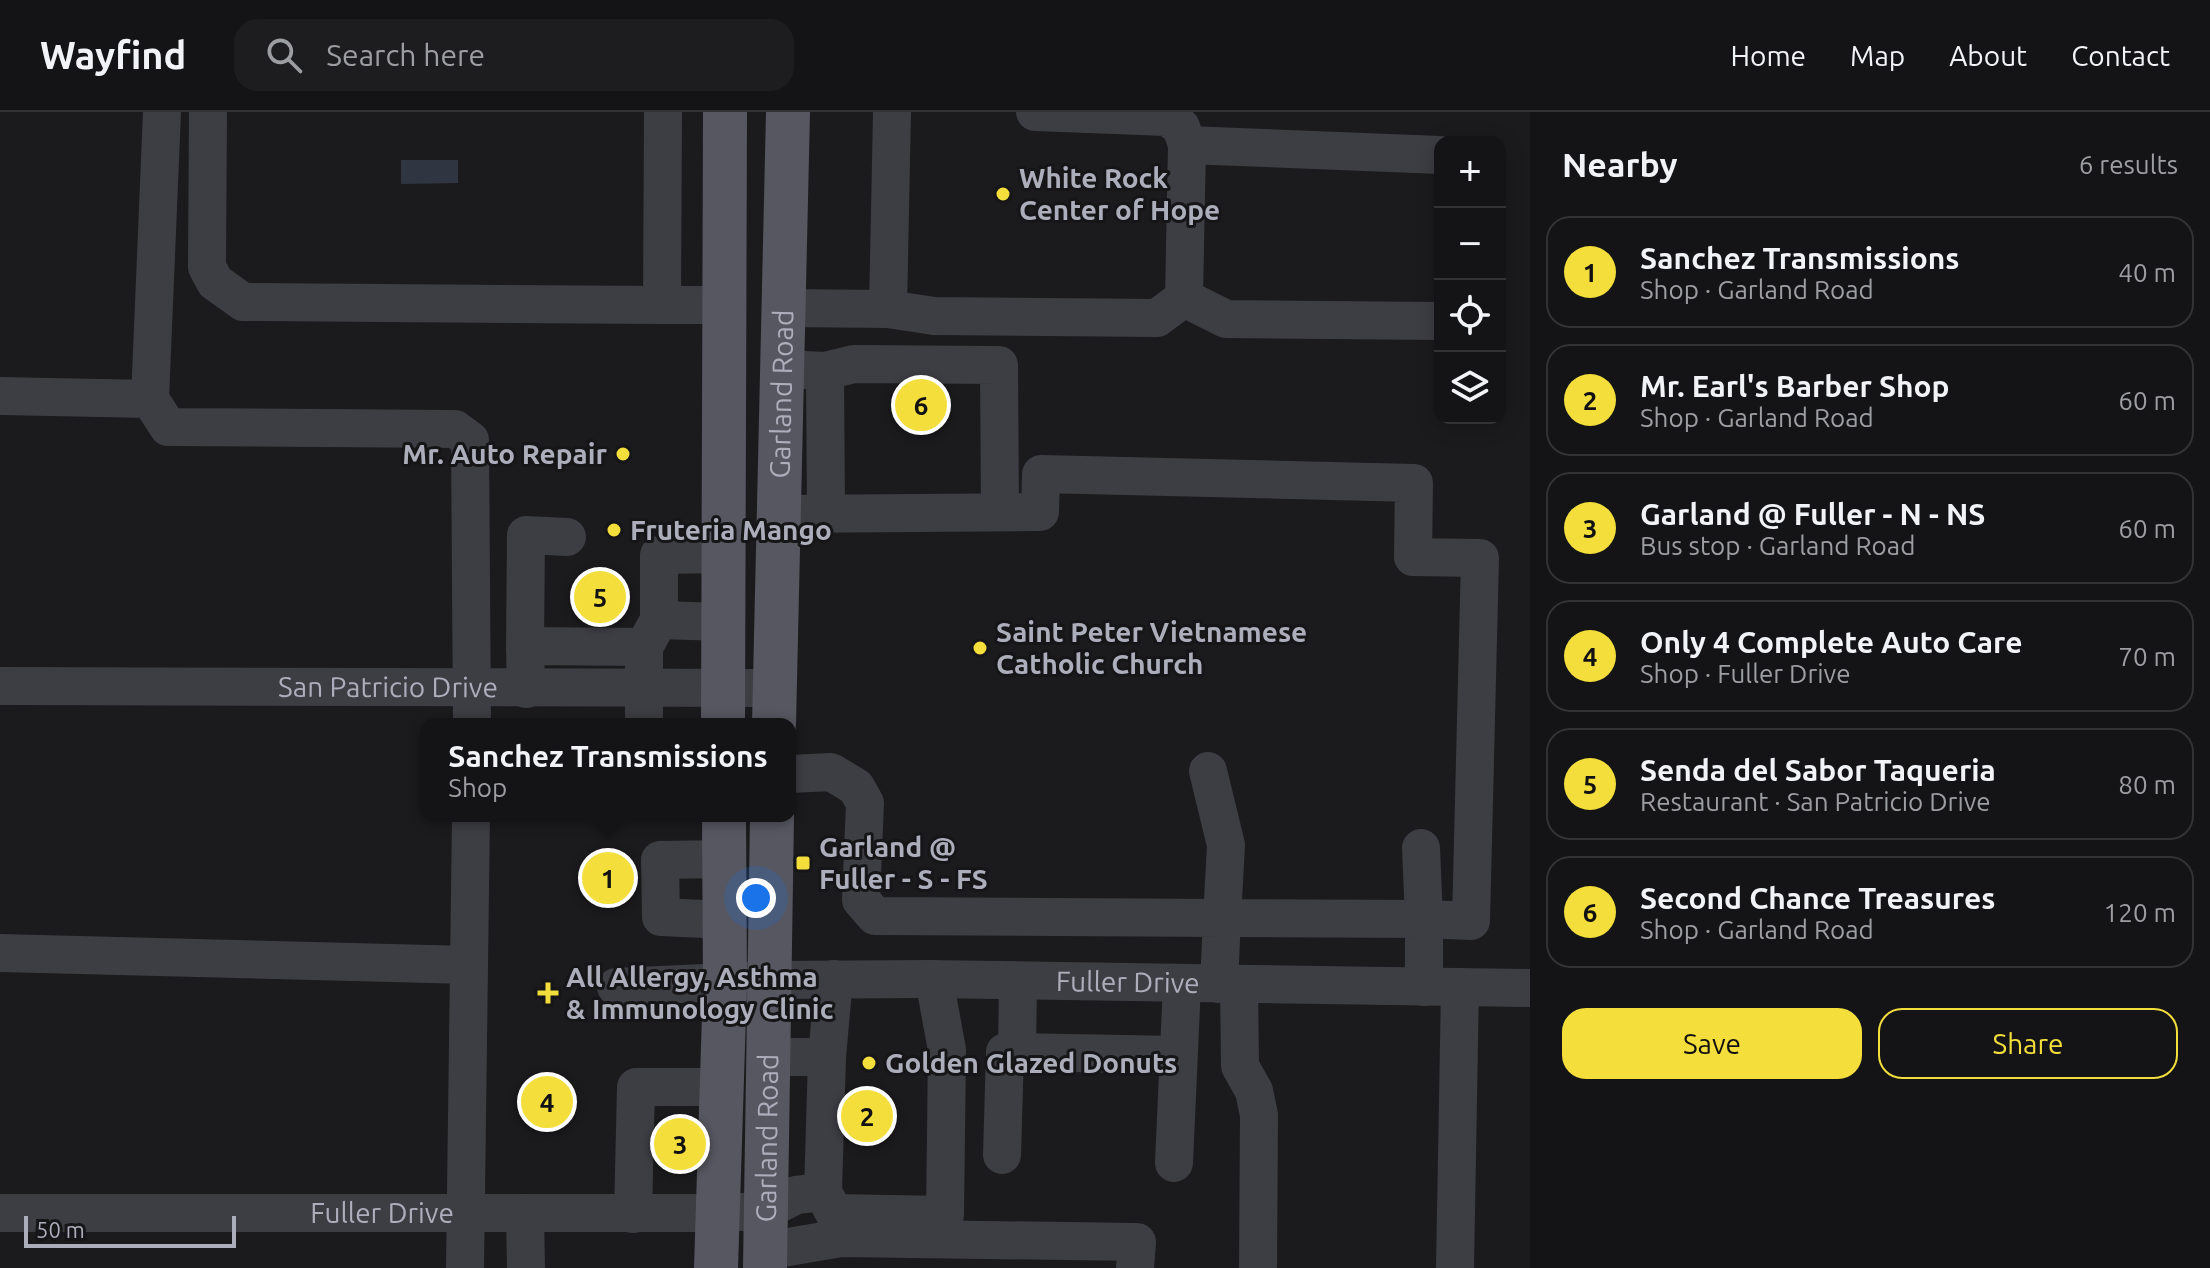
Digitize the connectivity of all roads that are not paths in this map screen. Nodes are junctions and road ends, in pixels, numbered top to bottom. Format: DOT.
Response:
graph roads {
  1 [pos="162,112"];
  2 [pos="208,112"];
  3 [pos="663,112"];
  4 [pos="725,112"];
  5 [pos="788,112"];
  6 [pos="892,112"];
  7 [pos="1035,112"];
  8 [pos="1174,124"];
  9 [pos="1434,154"];
  10 [pos="1184,298"];
  11 [pos="662,305"];
  12 [pos="725,305"];
  13 [pos="784,308"];
  14 [pos="888,309"];
  15 [pos="998,317"];
  16 [pos="1434,321"];
  17 [pos="999,365"];
  18 [pos="783,369"];
  19 [pos="825,371"];
  20 [pos="0,396"];
  21 [pos="150,399"];
  22 [pos="779,500"];
  23 [pos="1000,510"];
  24 [pos="826,512"];
  25 [pos="567,537"];
  26 [pos="723,554"];
  27 [pos="723,622"];
  28 [pos="651,634"];
  29 [pos="525,646"];
  30 [pos="0,686"];
  31 [pos="526,689"];
  32 [pos="472,706"];
  33 [pos="644,706"];
  34 [pos="723,706"];
  35 [pos="774,706"];
  36 [pos="1208,771"];
  37 [pos="796,774"];
  38 [pos="471,822"];
  39 [pos="724,822"];
  40 [pos="772,822"];
  41 [pos="1421,848"];
  42 [pos="724,859"];
  43 [pos="1222,918"];
  44 [pos="1424,919"];
  45 [pos="725,920"];
  46 [pos="0,953"];
  47 [pos="469,965"];
  48 [pos="834,979"];
  49 [pos="934,979"];
  50 [pos="769,980"];
  51 [pos="1018,981"];
  52 [pos="725,983"];
  53 [pos="1213,984"];
  54 [pos="616,987"];
  55 [pos="1442,987"];
  56 [pos="1530,988"];
  57 [pos="1017,1052"];
  58 [pos="1177,1055"];
  59 [pos="767,1057"];
  60 [pos="827,1057"];
  61 [pos="721,1087"];
  62 [pos="1002,1155"];
  63 [pos="1174,1163"];
  64 [pos="823,1192"];
  65 [pos="0,1213"];
  66 [pos="716,1213"];
  67 [pos="466,1214"];
  68 [pos="525,1214"];
  69 [pos="633,1214"];
  70 [pos="765,1243"];
  71 [pos="1136,1255"];
  72 [pos="465,1268"];
  73 [pos="526,1268"];
  74 [pos="716,1268"];
  75 [pos="1258,1268"];
  76 [pos="1455,1268"];
  1 -- 21 [label="street"];
  2 -- 11 [label="street"];
  3 -- 11 [label="street"];
  4 -- 12 [label="main road, Garland Road"];
  5 -- 13 [label="main road, Garland Road"];
  6 -- 14 [label="street"];
  7 -- 8 [label="street"];
  8 -- 9 [label="street"];
  8 -- 10 [label="street"];
  10 -- 15 [label="street"];
  10 -- 16 [label="street"];
  11 -- 12 [label="street"];
  12 -- 22 [label="main road"];
  12 -- 26 [label="main road, Garland Road"];
  13 -- 14 [label="street"];
  13 -- 18 [label="main road, Garland Road"];
  14 -- 15 [label="street"];
  15 -- 17 [label="street"];
  17 -- 19 [label="street"];
  17 -- 23 [label="street"];
  18 -- 19 [label="street"];
  18 -- 22 [label="main road, Garland Road"];
  19 -- 24 [label="street"];
  20 -- 21 [label="street"];
  21 -- 32 [label="street"];
  22 -- 24 [label="street"];
  22 -- 35 [label="main road, Garland Road"];
  23 -- 24 [label="street"];
  23 -- 44 [label="street"];
  25 -- 29 [label="street"];
  26 -- 27 [label="main road, Garland Road"];
  26 -- 28 [label="street"];
  27 -- 28 [label="street"];
  27 -- 34 [label="main road, Garland Road"];
  28 -- 29 [label="street"];
  28 -- 33 [label="street"];
  29 -- 31 [label="street"];
  30 -- 32 [label="street, San Patricio Drive"];
  31 -- 32 [label="street, San Patricio Drive"];
  31 -- 33 [label="street, San Patricio Drive"];
  33 -- 34 [label="street, San Patricio Drive"];
  34 -- 35 [label="street, San Patricio Drive"];
  36 -- 43 [label="street"];
  37 -- 43 [label="street"];
  38 -- 47 [label="street"];
  39 -- 42 [label="main road, Garland Road"];
  40 -- 50 [label="main road, Garland Road"];
  41 -- 44 [label="street"];
  42 -- 45 [label="main road, Garland Road"];
  42 -- 45 [label="street"];
  43 -- 44 [label="street"];
  43 -- 53 [label="street"];
  44 -- 55 [label="street"];
  45 -- 52 [label="main road, Garland Road"];
  46 -- 47 [label="street"];
  47 -- 67 [label="street"];
  48 -- 49 [label="street, Fuller Drive"];
  48 -- 50 [label="street, Fuller Drive"];
  48 -- 60 [label="street"];
  49 -- 51 [label="street, Fuller Drive"];
  49 -- 64 [label="street"];
  50 -- 52 [label="street, Fuller Drive"];
  50 -- 59 [label="main road, Garland Road"];
  51 -- 53 [label="street, Fuller Drive"];
  51 -- 57 [label="street"];
  52 -- 54 [label="street, Fuller Drive"];
  52 -- 61 [label="main road, Garland Road"];
  53 -- 55 [label="street, Fuller Drive"];
  53 -- 58 [label="street"];
  53 -- 75 [label="street"];
  55 -- 56 [label="street, Fuller Drive"];
  55 -- 76 [label="street"];
  57 -- 58 [label="street"];
  57 -- 62 [label="street"];
  58 -- 63 [label="street"];
  59 -- 60 [label="street"];
  59 -- 70 [label="main road, Garland Road"];
  60 -- 64 [label="street"];
  61 -- 66 [label="main road, Garland Road"];
  61 -- 69 [label="street"];
  64 -- 70 [label="street"];
  65 -- 67 [label="street, Fuller Drive"];
  66 -- 69 [label="street, Fuller Drive"];
  66 -- 70 [label="street, Fuller Drive"];
  66 -- 74 [label="main road, Garland Road"];
  67 -- 68 [label="street, Fuller Drive"];
  67 -- 72 [label="street"];
  68 -- 69 [label="street, Fuller Drive"];
  68 -- 73 [label="street"];
  70 -- 71 [label="street"];
}
